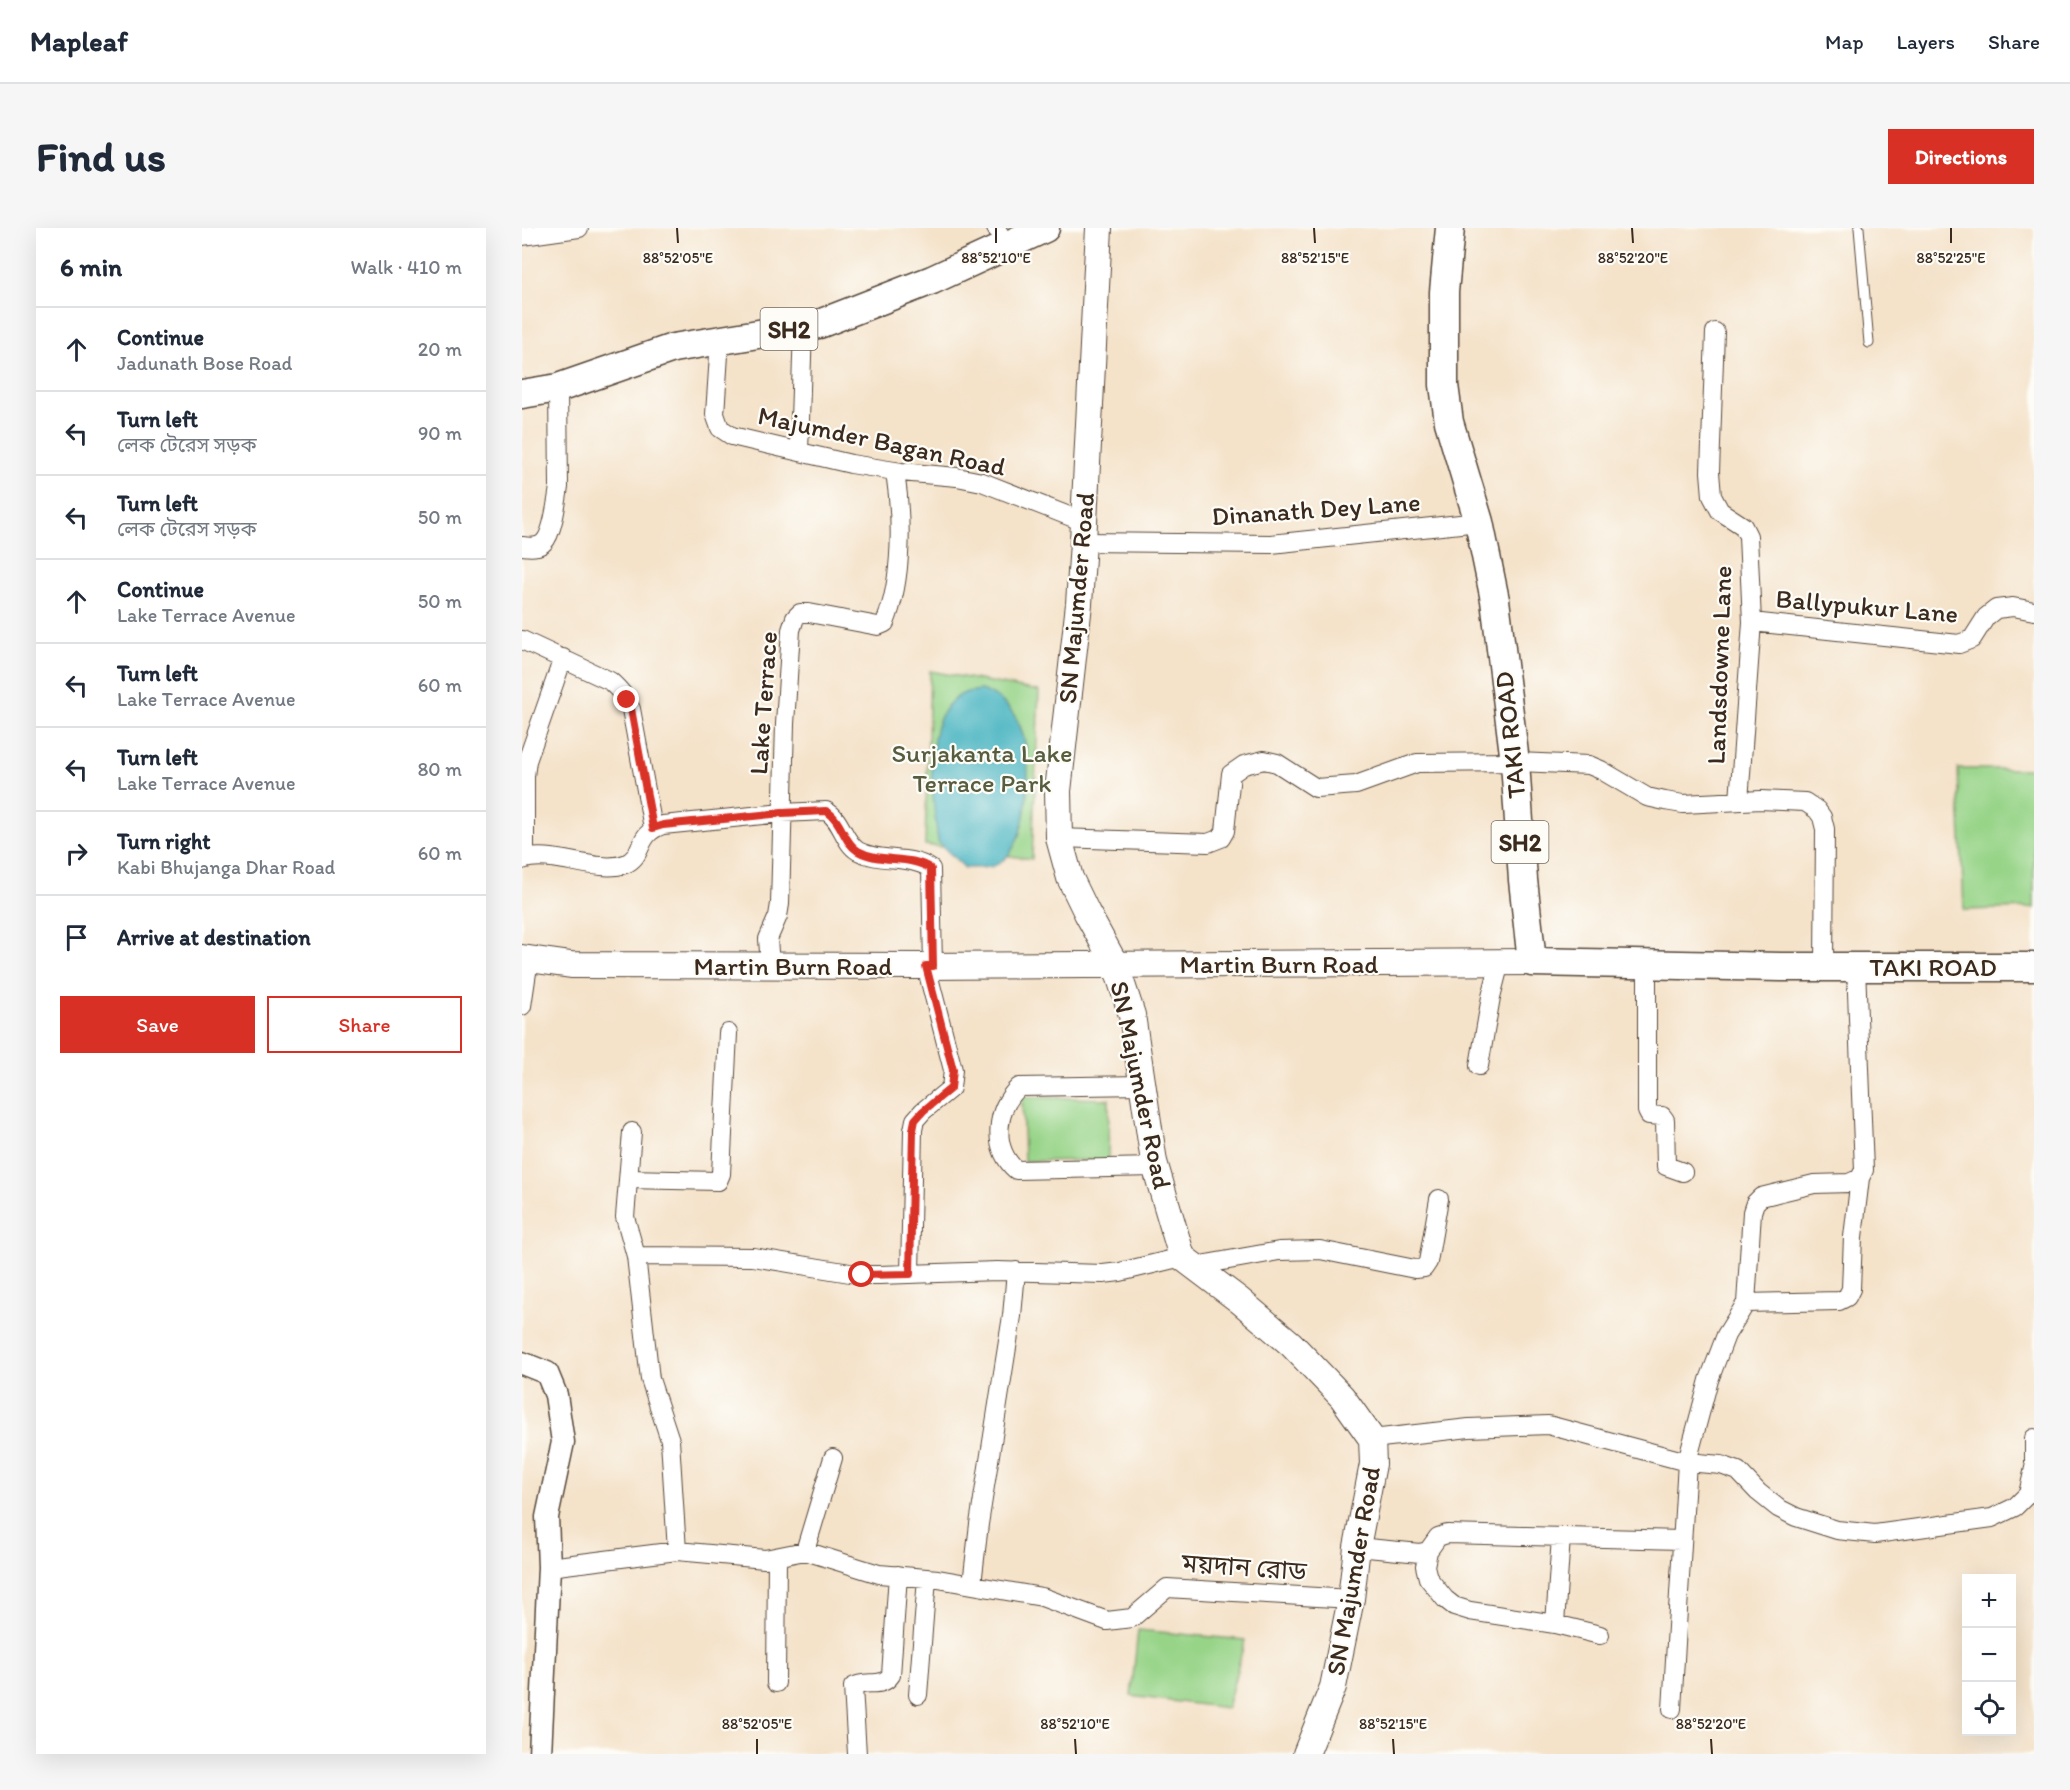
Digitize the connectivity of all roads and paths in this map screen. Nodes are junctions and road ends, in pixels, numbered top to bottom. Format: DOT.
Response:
graph roads {
  1 [pos="579,228"];
  2 [pos="1045,228"];
  3 [pos="1099,228"];
  4 [pos="1450,228"];
  5 [pos="1859,228"];
  6 [pos="522,236"];
  7 [pos="1001,237"];
  8 [pos="803,326"];
  9 [pos="1715,332"];
  10 [pos="720,340"];
  11 [pos="1869,343"];
  12 [pos="558,388"];
  13 [pos="522,394"];
  14 [pos="799,452"];
  15 [pos="895,471"];
  16 [pos="1479,522"];
  17 [pos="1083,532"];
  18 [pos="522,546"];
  19 [pos="2034,610"];
  20 [pos="1752,622"];
  21 [pos="522,640"];
  22 [pos="562,658"];
  23 [pos="1515,762"];
  24 [pos="1739,801"];
  25 [pos="782,813"];
  26 [pos="653,828"];
  27 [pos="1059,838"];
  28 [pos="523,860"];
  29 [pos="526,958"];
  30 [pos="1500,962"];
  31 [pos="1532,962"];
  32 [pos="1647,964"];
  33 [pos="770,965"];
  34 [pos="929,966"];
  35 [pos="1116,966"];
  36 [pos="1824,966"];
  37 [pos="1856,966"];
  38 [pos="2034,967"];
  39 [pos="522,1006"];
  40 [pos="728,1033"];
  41 [pos="1479,1066"];
  42 [pos="1143,1085"];
  43 [pos="632,1132"];
  44 [pos="1155,1167"];
  45 [pos="1683,1172"];
  46 [pos="1860,1178"];
  47 [pos="628,1179"];
  48 [pos="1439,1200"];
  49 [pos="636,1256"];
  50 [pos="1188,1261"];
  51 [pos="1016,1271"];
  52 [pos="910,1274"];
  53 [pos="1746,1303"];
  54 [pos="522,1363"];
  55 [pos="1372,1438"];
  56 [pos="2034,1438"];
  57 [pos="833,1458"];
  58 [pos="1687,1462"];
  59 [pos="2034,1462"];
  60 [pos="2034,1468"];
  61 [pos="1561,1537"];
  62 [pos="1682,1540"];
  63 [pos="1357,1547"];
  64 [pos="677,1551"];
  65 [pos="805,1551"];
  66 [pos="1428,1551"];
  67 [pos="777,1557"];
  68 [pos="549,1567"];
  69 [pos="898,1575"];
  70 [pos="927,1578"];
  71 [pos="972,1584"];
  72 [pos="1351,1599"];
  73 [pos="1555,1624"];
  74 [pos="1600,1635"];
  75 [pos="776,1683"];
  76 [pos="918,1695"];
  77 [pos="1672,1709"];
  78 [pos="1309,1753"];
  79 [pos="540,1754"];
  80 [pos="857,1754"];
  1 -- 6 [label="street"];
  2 -- 7 [label="main road, SH2"];
  3 -- 17 [label="main road, SN Majumder Road"];
  4 -- 16 [label="main road, TAKI ROAD / SH2"];
  5 -- 11 [label="lane"];
  7 -- 8 [label="main road, SH2"];
  8 -- 10 [label="main road, SH2"];
  8 -- 14 [label="street"];
  9 -- 20 [label="street, Landsdowne Lane"];
  10 -- 12 [label="main road, SH2"];
  10 -- 14 [label="street, Majumder Bagan Road"];
  12 -- 13 [label="main road, SH2"];
  12 -- 18 [label="street"];
  14 -- 15 [label="street, Majumder Bagan Road"];
  15 -- 17 [label="street, Majumder Bagan Road"];
  15 -- 25 [label="street, Lake Terrace"];
  16 -- 17 [label="street, Dinanath Dey Lane"];
  16 -- 23 [label="main road, TAKI ROAD / SH2"];
  17 -- 27 [label="main road, SN Majumder Road"];
  19 -- 20 [label="street, Ballypukur Lane"];
  20 -- 24 [label="street, Landsdowne Lane"];
  21 -- 22 [label="street"];
  22 -- 26 [label="street"];
  22 -- 28 [label="street"];
  23 -- 24 [label="street"];
  23 -- 27 [label="street"];
  23 -- 31 [label="main road, TAKI ROAD / SH2"];
  24 -- 36 [label="street"];
  25 -- 26 [label="street"];
  25 -- 33 [label="street, Lake Terrace"];
  25 -- 34 [label="street"];
  26 -- 28 [label="street"];
  27 -- 35 [label="main road, SN Majumder Road"];
  29 -- 33 [label="main road, Martin Burn Road"];
  29 -- 39 [label="street"];
  30 -- 31 [label="main road, Martin Burn Road"];
  30 -- 35 [label="main road, Martin Burn Road"];
  30 -- 41 [label="street"];
  31 -- 32 [label="main road, TAKI ROAD"];
  32 -- 36 [label="main road, TAKI ROAD"];
  32 -- 45 [label="street"];
  33 -- 34 [label="main road, Martin Burn Road"];
  34 -- 35 [label="main road, Martin Burn Road"];
  34 -- 52 [label="street"];
  35 -- 42 [label="main road, SN Majumder Road"];
  36 -- 37 [label="main road, TAKI ROAD"];
  37 -- 38 [label="main road, TAKI ROAD"];
  37 -- 46 [label="street"];
  40 -- 47 [label="street"];
  42 -- 44 [label="main road, SN Majumder Road"];
  42 -- 44 [label="street"];
  43 -- 47 [label="street"];
  44 -- 50 [label="main road, SN Majumder Road"];
  46 -- 53 [label="street"];
  46 -- 53 [label="street"];
  47 -- 49 [label="street"];
  48 -- 50 [label="street"];
  49 -- 52 [label="street"];
  49 -- 64 [label="street"];
  50 -- 51 [label="street"];
  50 -- 55 [label="main road, SN Majumder Road"];
  51 -- 52 [label="street"];
  51 -- 71 [label="street"];
  53 -- 58 [label="street"];
  54 -- 68 [label="street"];
  55 -- 58 [label="street"];
  55 -- 63 [label="main road, SN Majumder Road"];
  56 -- 59 [label="street"];
  57 -- 65 [label="street"];
  58 -- 60 [label="street"];
  58 -- 62 [label="street"];
  61 -- 62 [label="street"];
  61 -- 66 [label="street"];
  61 -- 73 [label="street"];
  62 -- 77 [label="street"];
  63 -- 66 [label="street"];
  63 -- 72 [label="main road, SN Majumder Road"];
  64 -- 67 [label="street"];
  64 -- 68 [label="street"];
  65 -- 67 [label="street"];
  65 -- 69 [label="street, ময়দান রোড"];
  66 -- 73 [label="street"];
  67 -- 75 [label="street"];
  68 -- 79 [label="street"];
  69 -- 70 [label="street, ময়দান রোড"];
  69 -- 80 [label="street"];
  70 -- 71 [label="street, ময়দান রোড"];
  70 -- 76 [label="street"];
  71 -- 72 [label="street, ময়দান রোড"];
  72 -- 78 [label="main road, SN Majumder Road"];
  73 -- 74 [label="street"];
}
